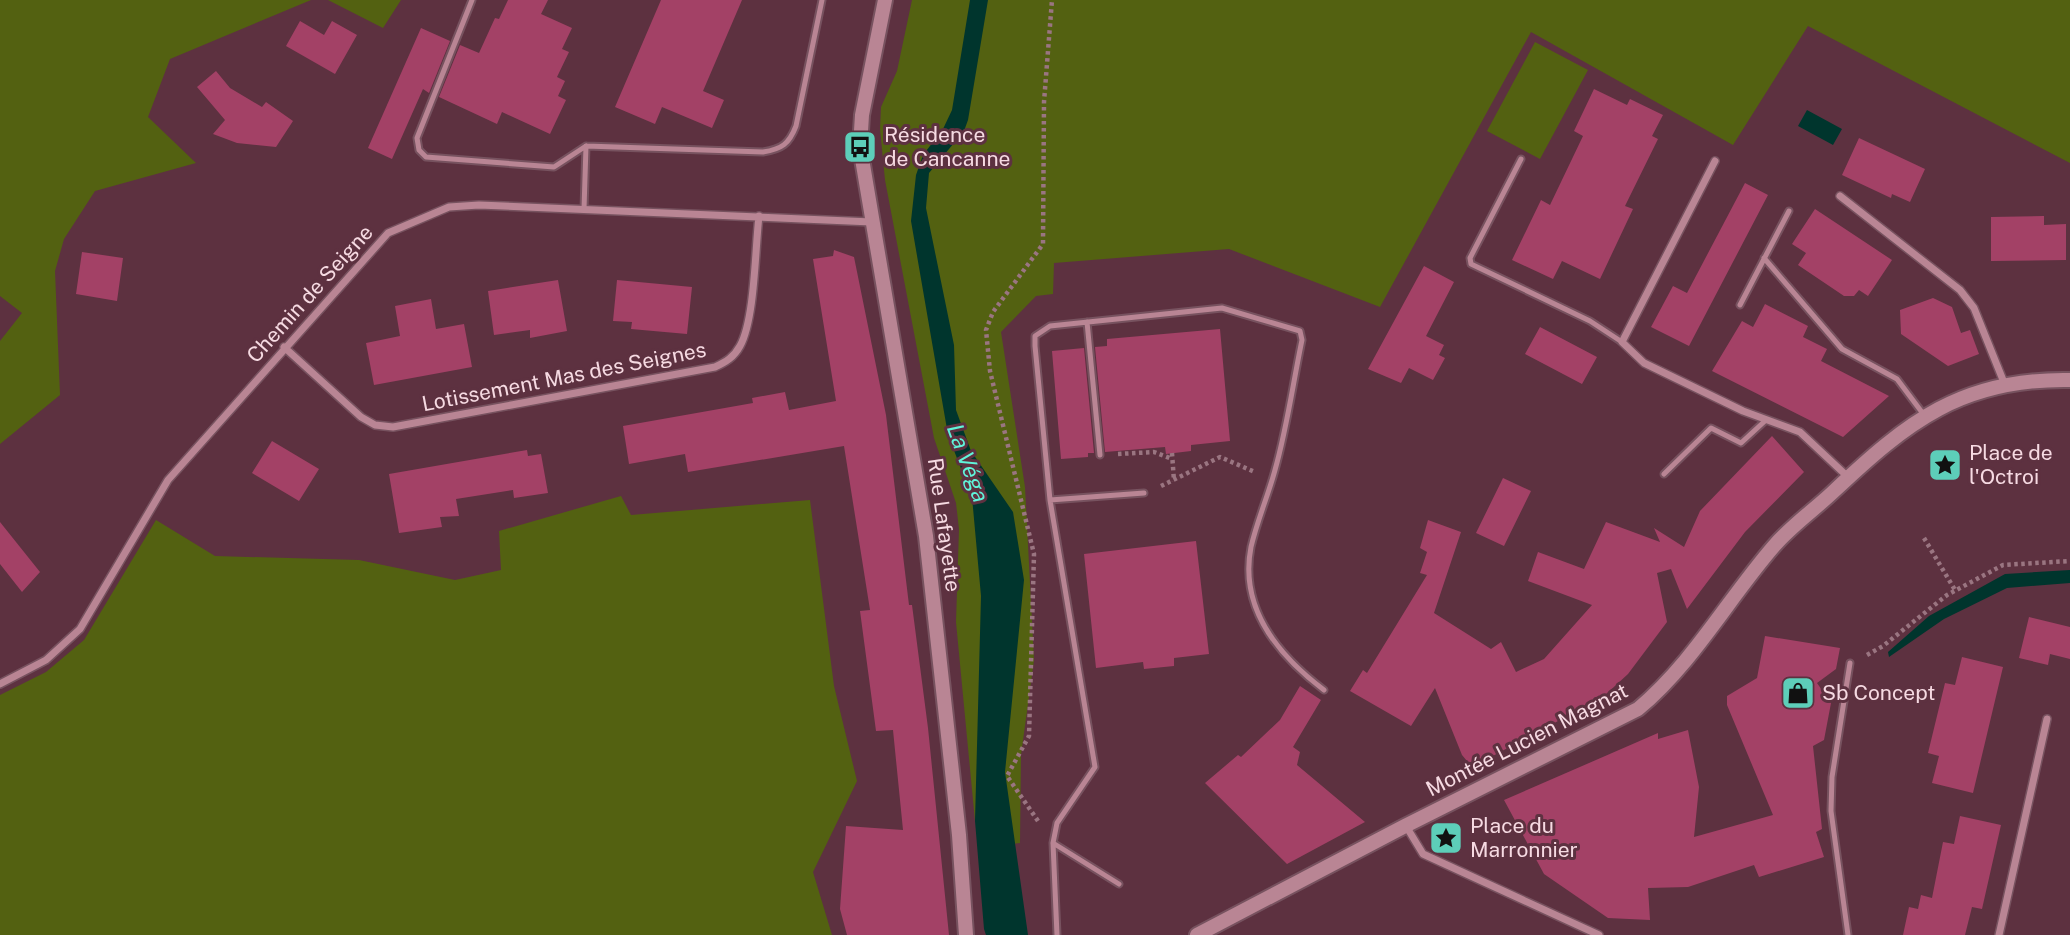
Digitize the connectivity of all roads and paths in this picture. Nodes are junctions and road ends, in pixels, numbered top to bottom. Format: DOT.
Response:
graph roads {
  1 [pos="472,0"];
  2 [pos="822,0"];
  3 [pos="885,0"];
  4 [pos="586,146"];
  5 [pos="1521,159"];
  6 [pos="1714,161"];
  7 [pos="1840,195"];
  8 [pos="584,209"];
  9 [pos="1789,211"];
  10 [pos="759,216"];
  11 [pos="872,222"];
  12 [pos="1764,258"];
  13 [pos="1740,305"];
  14 [pos="1087,322"];
  15 [pos="1622,342"];
  16 [pos="284,347"];
  17 [pos="2070,380"];
  18 [pos="2005,385"];
  19 [pos="1924,415"];
  20 [pos="1766,420"];
  21 [pos="1100,455"];
  22 [pos="1664,474"];
  23 [pos="1848,477"];
  24 [pos="1272,479"];
  25 [pos="1174,481"];
  26 [pos="1144,493"];
  27 [pos="1050,500"];
  28 [pos="1924,538"];
  29 [pos="2070,561"];
  30 [pos="1955,590"];
  31 [pos="1850,663"];
  32 [pos="0,684"];
  33 [pos="1324,690"];
  34 [pos="2047,719"];
  35 [pos="1405,825"];
  36 [pos="1053,843"];
  37 [pos="1119,884"];
  38 [pos="966,935"];
  39 [pos="1057,935"];
  40 [pos="1197,935"];
  41 [pos="1599,935"];
  42 [pos="1848,935"];
  43 [pos="1999,935"];
  1 -- 4 [label="lane"];
  2 -- 4 [label="lane"];
  3 -- 11 [label="main road, Rue Lafayette"];
  4 -- 8 [label="lane"];
  5 -- 15 [label="lane"];
  6 -- 15 [label="street"];
  7 -- 18 [label="street"];
  8 -- 10 [label="street, Chemin de Seigne"];
  8 -- 16 [label="street, Chemin de Seigne"];
  9 -- 12 [label="lane"];
  10 -- 11 [label="street, Chemin de Seigne"];
  10 -- 16 [label="street, Lotissement Mas des Seignes"];
  11 -- 38 [label="main road, Rue Lafayette"];
  12 -- 13 [label="lane"];
  12 -- 19 [label="lane"];
  14 -- 21 [label="lane"];
  14 -- 24 [label="lane"];
  14 -- 27 [label="lane"];
  15 -- 20 [label="street"];
  16 -- 32 [label="street, Chemin de Seigne"];
  17 -- 18 [label="main road, Montée Lucien Magnat"];
  18 -- 19 [label="main road, Montée Lucien Magnat"];
  19 -- 23 [label="main road, Montée Lucien Magnat"];
  20 -- 22 [label="lane"];
  20 -- 23 [label="street"];
  21 -- 25 [label="path"];
  23 -- 35 [label="main road, Montée Lucien Magnat"];
  24 -- 25 [label="path"];
  24 -- 33 [label="lane"];
  25 -- 26 [label="path"];
  26 -- 27 [label="lane"];
  27 -- 36 [label="lane"];
  28 -- 30 [label="path"];
  29 -- 30 [label="path"];
  30 -- 31 [label="path"];
  31 -- 42 [label="lane"];
  34 -- 43 [label="street"];
  35 -- 40 [label="main road, Montée Lucien Magnat"];
  35 -- 41 [label="street"];
  36 -- 37 [label="lane"];
  36 -- 39 [label="lane"];
}
